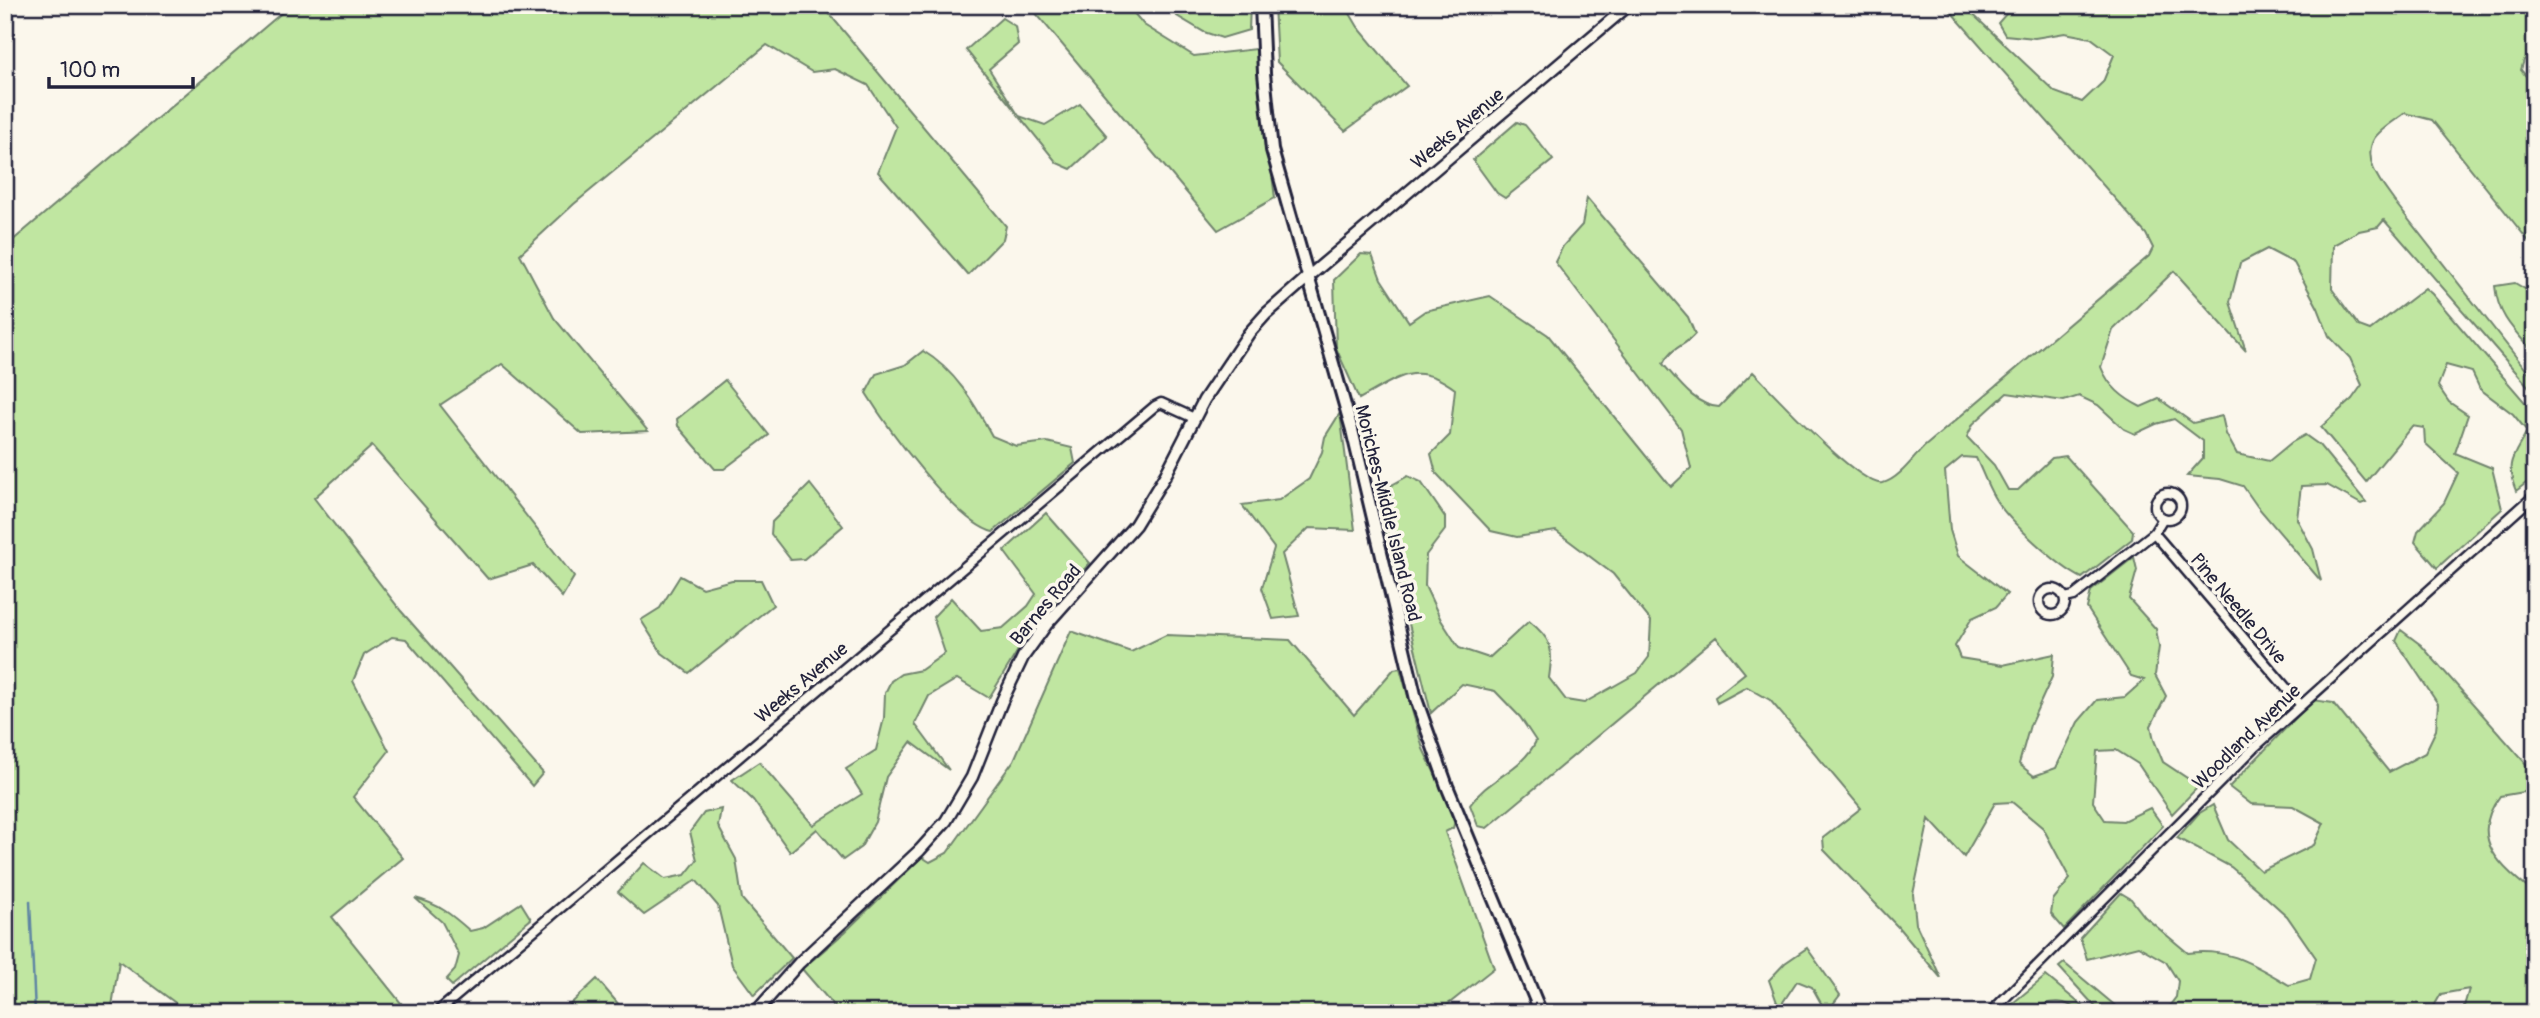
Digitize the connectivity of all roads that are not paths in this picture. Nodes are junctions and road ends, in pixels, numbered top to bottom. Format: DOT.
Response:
graph roads {
  1 [pos="1261,5"];
  2 [pos="1629,5"];
  3 [pos="1308,277"];
  4 [pos="1194,418"];
  5 [pos="2535,495"];
  6 [pos="2164,519"];
  7 [pos="2154,533"];
  8 [pos="2065,598"];
  9 [pos="2300,704"];
  10 [pos="436,1013"];
  11 [pos="755,1013"];
  12 [pos="1541,1013"];
  13 [pos="1990,1013"];
  1 -- 3 [label="main road, Moriches-Middle Island Road"];
  2 -- 3 [label="street, Weeks Avenue"];
  3 -- 4 [label="street, Barnes Road"];
  3 -- 12 [label="main road, Moriches-Middle Island Road"];
  4 -- 10 [label="street, Weeks Avenue"];
  4 -- 11 [label="street, Barnes Road"];
  5 -- 9 [label="street, Woodland Avenue"];
  6 -- 7 [label="street"];
  7 -- 8 [label="street"];
  7 -- 9 [label="street, Pine Needle Drive"];
  9 -- 13 [label="street, Woodland Avenue"];
}
